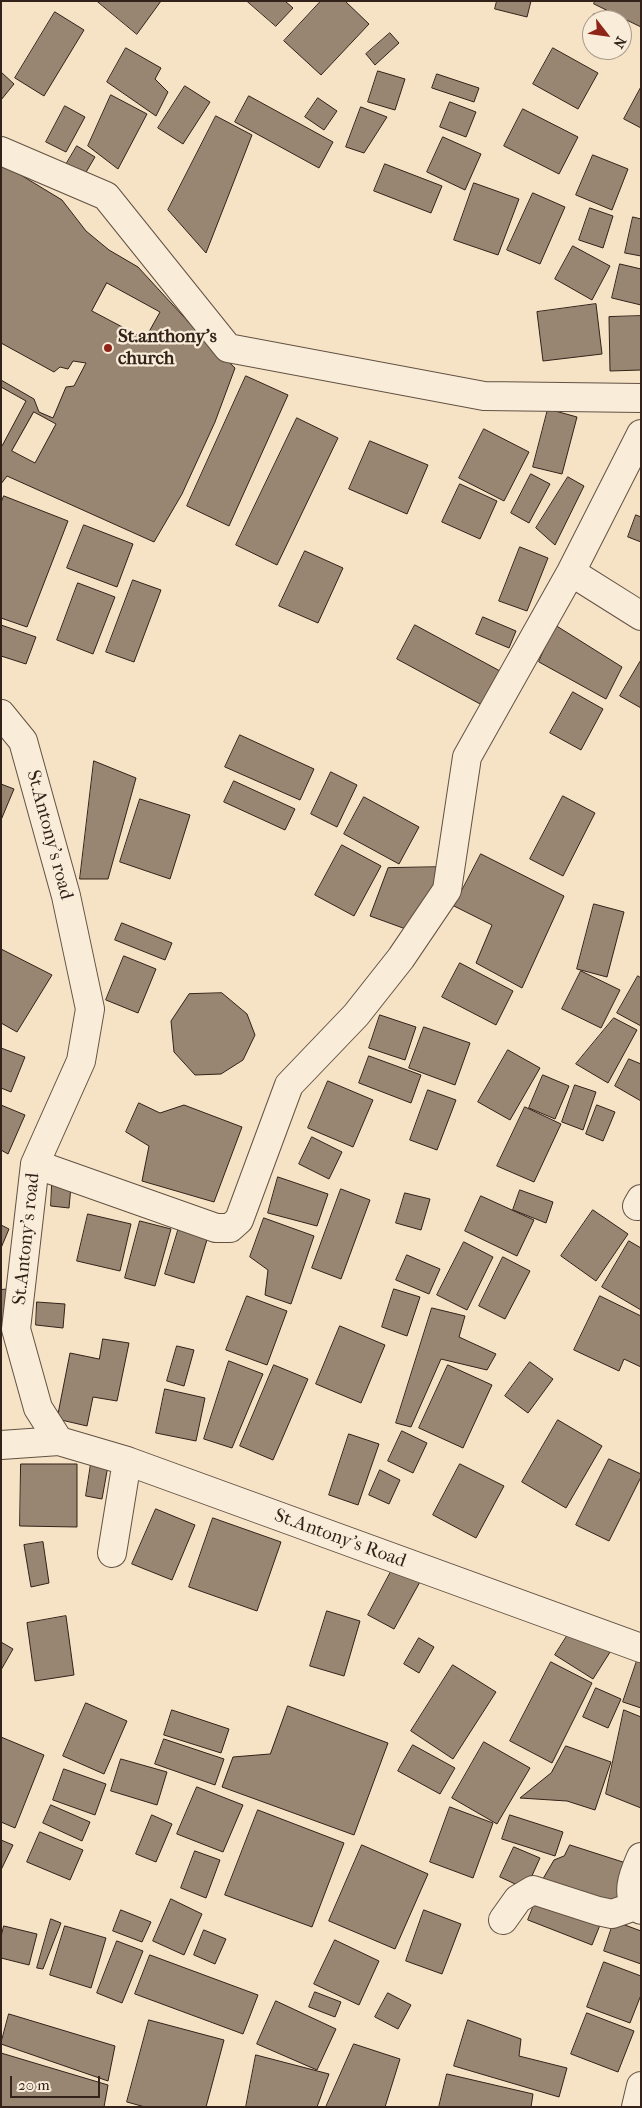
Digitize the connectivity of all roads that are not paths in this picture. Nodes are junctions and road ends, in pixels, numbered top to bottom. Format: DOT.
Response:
graph roads {
  1 [pos="1,151"];
  2 [pos="641,398"];
  3 [pos="641,434"];
  4 [pos="571,572"];
  5 [pos="641,616"];
  6 [pos="1,714"];
  7 [pos="35,1164"];
  8 [pos="59,1441"];
  9 [pos="1,1445"];
  10 [pos="127,1461"];
  11 [pos="112,1553"];
  12 [pos="641,1648"];
  13 [pos="641,1857"];
  14 [pos="638,1908"];
  15 [pos="503,1920"];
  16 [pos="641,2086"];
  17 [pos="636,2107"];
  1 -- 2 [label="street"];
  3 -- 4 [label="street"];
  4 -- 5 [label="street"];
  4 -- 7 [label="street"];
  6 -- 7 [label="street, St.Antony's road"];
  7 -- 8 [label="street, St.Antony's road"];
  8 -- 9 [label="street"];
  8 -- 10 [label="street"];
  10 -- 11 [label="street"];
  10 -- 12 [label="street, St.Antony's Road"];
  13 -- 14 [label="street"];
  14 -- 15 [label="street"];
  16 -- 17 [label="street"];
}
